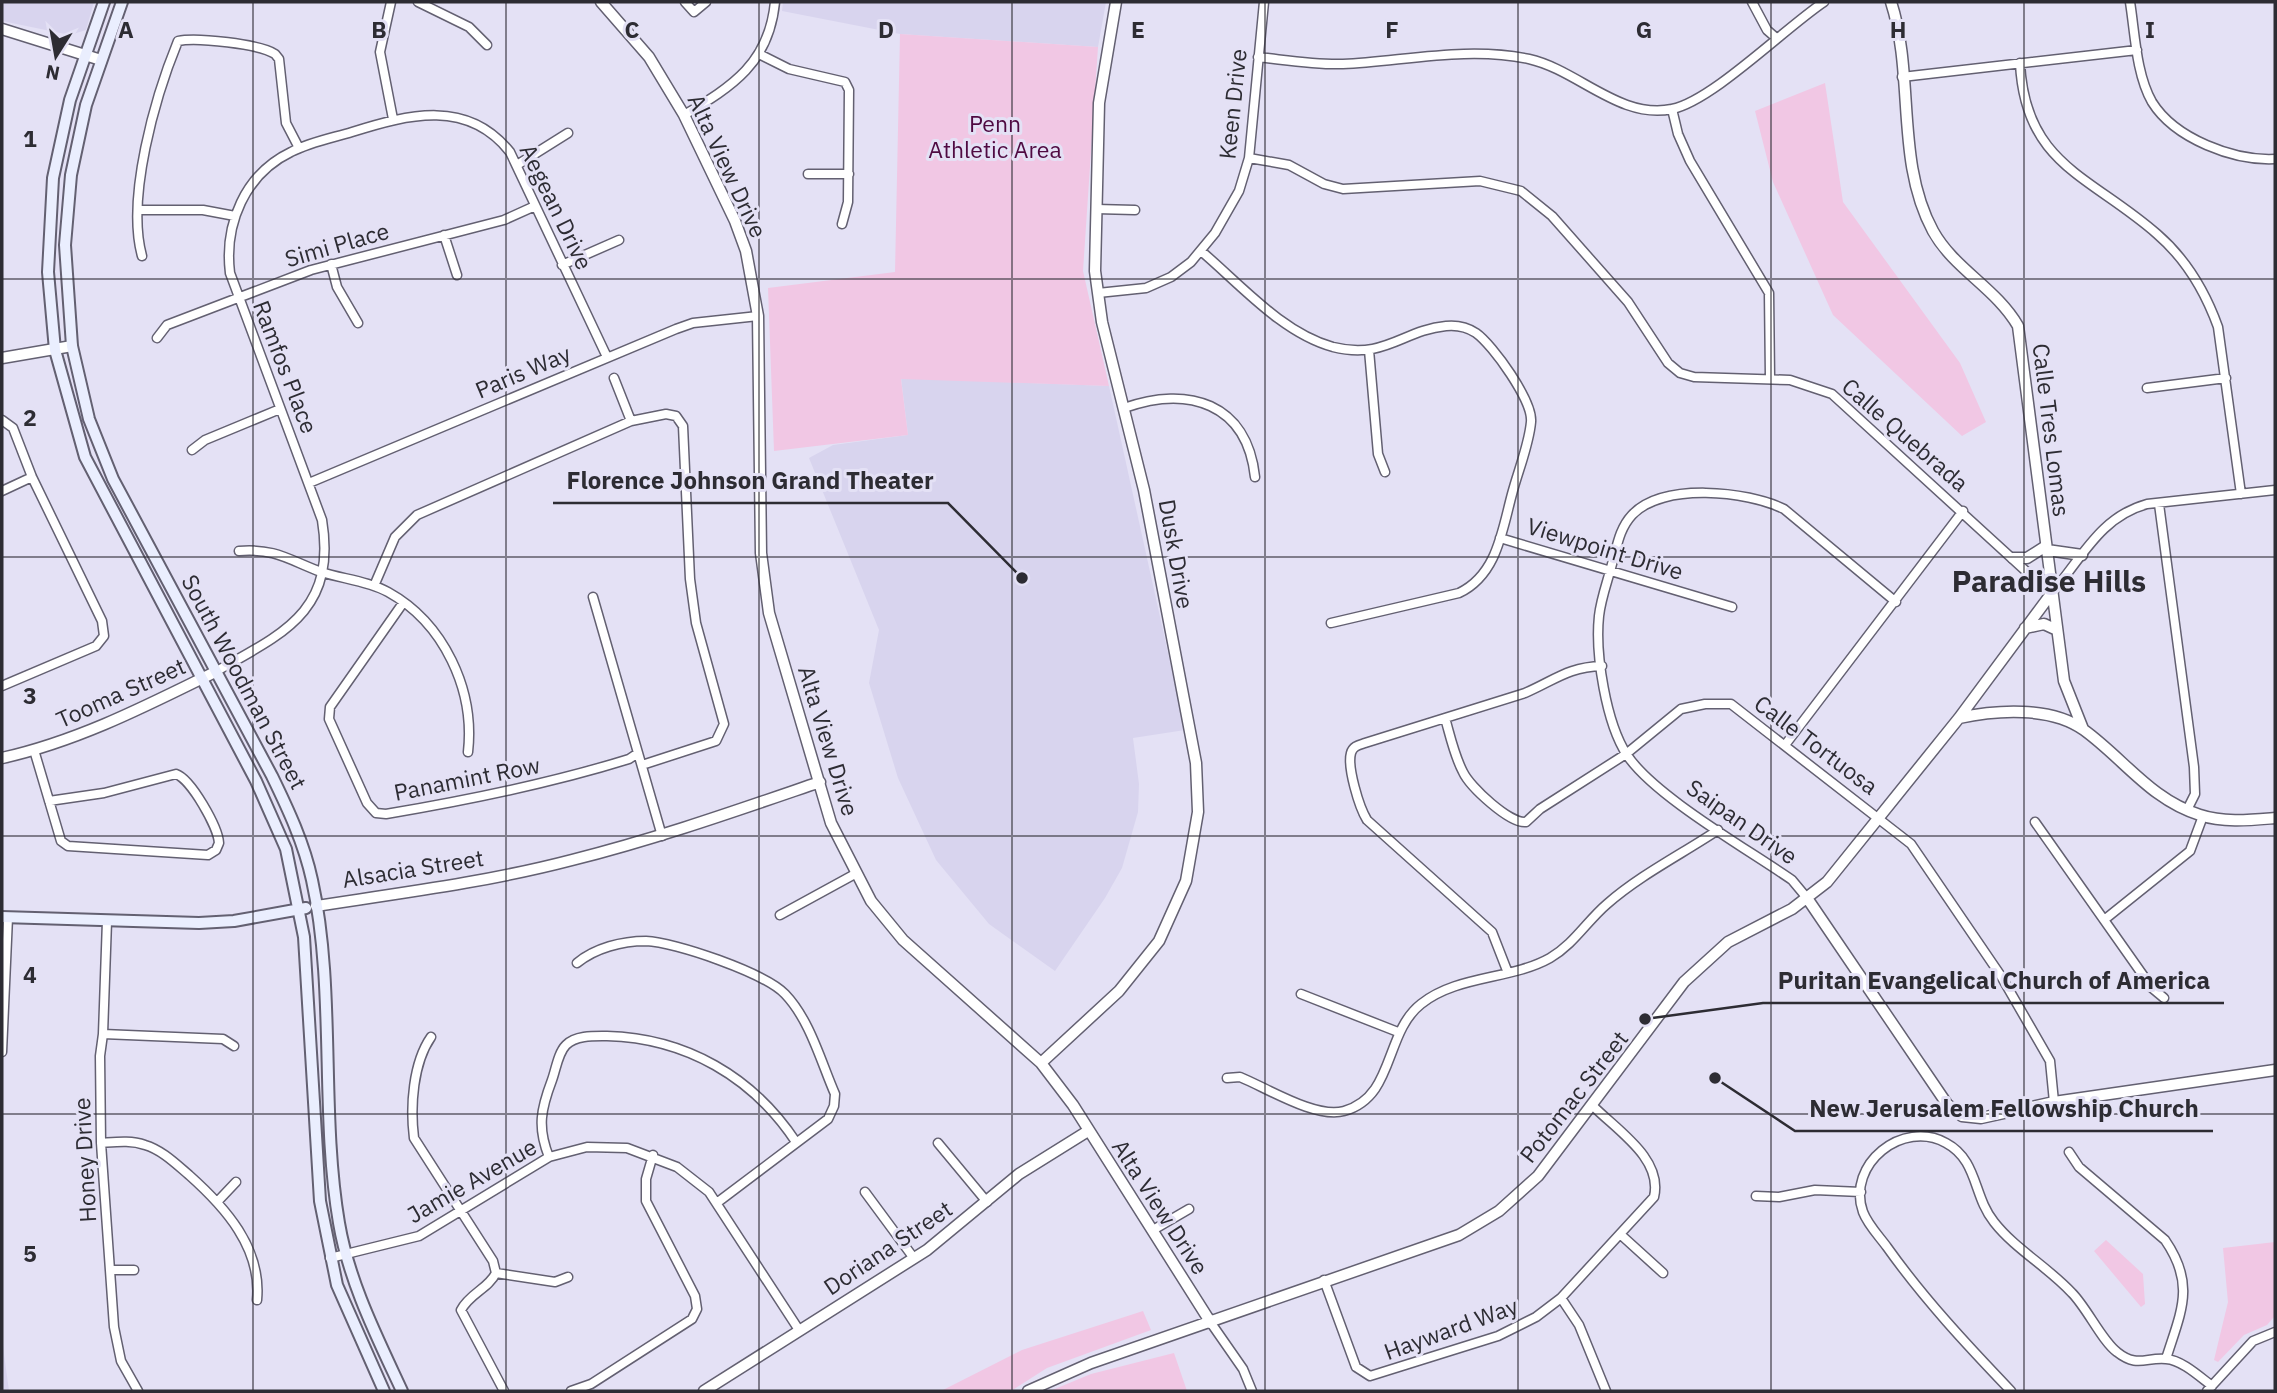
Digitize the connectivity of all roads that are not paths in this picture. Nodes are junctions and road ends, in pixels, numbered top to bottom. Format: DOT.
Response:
graph roads {
  1 [pos="104,2"];
  2 [pos="122,2"];
  3 [pos="391,2"];
  4 [pos="418,2"];
  5 [pos="601,2"];
  6 [pos="685,2"];
  7 [pos="706,2"];
  8 [pos="775,2"];
  9 [pos="1116,2"];
  10 [pos="1264,2"];
  11 [pos="1752,2"];
  12 [pos="1824,2"];
  13 [pos="1891,2"];
  14 [pos="2130,2"];
  15 [pos="2,29"];
  16 [pos="1775,37"];
  17 [pos="487,44"];
  18 [pos="2137,50"];
  19 [pos="85,54"];
  20 [pos="759,54"];
  21 [pos="1258,57"];
  22 [pos="101,60"];
  23 [pos="2020,63"];
  24 [pos="1902,77"];
  25 [pos="1672,109"];
  26 [pos="684,115"];
  27 [pos="393,119"];
  28 [pos="568,133"];
  29 [pos="299,148"];
  30 [pos="1249,158"];
  31 [pos="2275,159"];
  32 [pos="517,165"];
  33 [pos="808,174"];
  34 [pos="849,174"];
  35 [pos="535,206"];
  36 [pos="1096,209"];
  37 [pos="138,210"];
  38 [pos="1135,210"];
  39 [pos="235,216"];
  40 [pos="842,225"];
  41 [pos="444,235"];
  42 [pos="619,240"];
  43 [pos="1201,251"];
  44 [pos="142,256"];
  45 [pos="331,264"];
  46 [pos="562,265"];
  47 [pos="457,275"];
  48 [pos="1098,293"];
  49 [pos="237,298"];
  50 [pos="758,316"];
  51 [pos="358,323"];
  52 [pos="158,338"];
  53 [pos="72,346"];
  54 [pos="1369,349"];
  55 [pos="55,350"];
  56 [pos="607,357"];
  57 [pos="2,358"];
  58 [pos="614,378"];
  59 [pos="2225,378"];
  60 [pos="1770,379"];
  61 [pos="2147,388"];
  62 [pos="1124,408"];
  63 [pos="280,409"];
  64 [pos="2,420"];
  65 [pos="631,421"];
  66 [pos="192,450"];
  67 [pos="1385,472"];
  68 [pos="32,477"];
  69 [pos="1255,477"];
  70 [pos="309,483"];
  71 [pos="2,491"];
  72 [pos="2275,491"];
  73 [pos="2241,494"];
  74 [pos="2159,504"];
  75 [pos="1963,511"];
  76 [pos="1500,538"];
  77 [pos="2046,548"];
  78 [pos="239,551"];
  79 [pos="2082,555"];
  80 [pos="2013,558"];
  81 [pos="1610,571"];
  82 [pos="321,572"];
  83 [pos="374,586"];
  84 [pos="2051,594"];
  85 [pos="593,597"];
  86 [pos="1896,601"];
  87 [pos="404,603"];
  88 [pos="1732,607"];
  89 [pos="1331,623"];
  90 [pos="2025,628"];
  91 [pos="2057,630"];
  92 [pos="1602,666"];
  93 [pos="215,672"];
  94 [pos="200,679"];
  95 [pos="2,686"];
  96 [pos="1445,718"];
  97 [pos="1959,718"];
  98 [pos="2083,729"];
  99 [pos="1785,745"];
  100 [pos="34,750"];
  101 [pos="467,752"];
  102 [pos="638,753"];
  103 [pos="1626,754"];
  104 [pos="2,758"];
  105 [pos="642,765"];
  106 [pos="820,782"];
  107 [pos="49,801"];
  108 [pos="2187,810"];
  109 [pos="2203,816"];
  110 [pos="1880,818"];
  111 [pos="2275,818"];
  112 [pos="2035,822"];
  113 [pos="1718,830"];
  114 [pos="662,836"];
  115 [pos="855,874"];
  116 [pos="1807,898"];
  117 [pos="316,906"];
  118 [pos="300,909"];
  119 [pos="780,915"];
  120 [pos="5,917"];
  121 [pos="2104,920"];
  122 [pos="107,921"];
  123 [pos="577,963"];
  124 [pos="1508,973"];
  125 [pos="3,979"];
  126 [pos="1301,994"];
  127 [pos="2164,998"];
  128 [pos="1398,1032"];
  129 [pos="103,1034"];
  130 [pos="431,1037"];
  131 [pos="234,1046"];
  132 [pos="2,1052"];
  133 [pos="1041,1063"];
  134 [pos="2275,1070"];
  135 [pos="1227,1078"];
  136 [pos="2054,1102"];
  137 [pos="1593,1106"];
  138 [pos="1088,1131"];
  139 [pos="796,1142"];
  140 [pos="101,1143"];
  141 [pos="938,1143"];
  142 [pos="2069,1152"];
  143 [pos="653,1155"];
  144 [pos="549,1157"];
  145 [pos="236,1182"];
  146 [pos="865,1192"];
  147 [pos="1861,1192"];
  148 [pos="1756,1196"];
  149 [pos="218,1201"];
  150 [pos="718,1202"];
  151 [pos="987,1202"];
  152 [pos="1189,1209"];
  153 [pos="463,1212"];
  154 [pos="1153,1230"];
  155 [pos="1620,1234"];
  156 [pos="346,1254"];
  157 [pos="913,1256"];
  158 [pos="330,1258"];
  159 [pos="112,1270"];
  160 [pos="134,1270"];
  161 [pos="496,1273"];
  162 [pos="1663,1273"];
  163 [pos="568,1277"];
  164 [pos="1324,1280"];
  165 [pos="1561,1298"];
  166 [pos="257,1300"];
  167 [pos="1211,1323"];
  168 [pos="799,1330"];
  169 [pos="2275,1332"];
  170 [pos="2166,1359"];
  171 [pos="2209,1388"];
  172 [pos="138,1391"];
  173 [pos="384,1391"];
  174 [pos="402,1391"];
  175 [pos="504,1391"];
  176 [pos="571,1391"];
  177 [pos="704,1391"];
  178 [pos="1028,1391"];
  179 [pos="1252,1391"];
  180 [pos="1606,1391"];
  181 [pos="2011,1391"];
  1 -- 19 [label="main road, South Woodman Street"];
  2 -- 22 [label="main road, South Woodman Street"];
  3 -- 27 [label="street"];
  4 -- 17 [label="street"];
  5 -- 26 [label="street, Alta View Drive"];
  6 -- 7 [label="street"];
  8 -- 20 [label="street"];
  9 -- 36 [label="street, Dusk Drive"];
  10 -- 21 [label="street, Keen Drive"];
  11 -- 16 [label="street"];
  12 -- 16 [label="street"];
  13 -- 24 [label="street, Calle Tres Lomas"];
  14 -- 18 [label="street"];
  15 -- 19 [label="street"];
  16 -- 25 [label="street"];
  18 -- 23 [label="street"];
  18 -- 31 [label="street"];
  19 -- 22 [label="street"];
  19 -- 55 [label="main road, South Woodman Street"];
  20 -- 26 [label="street"];
  20 -- 34 [label="street"];
  21 -- 25 [label="street"];
  21 -- 30 [label="street, Keen Drive"];
  22 -- 53 [label="main road, South Woodman Street"];
  23 -- 24 [label="street"];
  23 -- 59 [label="street"];
  24 -- 77 [label="street, Calle Tres Lomas"];
  25 -- 60 [label="street"];
  26 -- 50 [label="street, Alta View Drive"];
  27 -- 29 [label="street, Ramfos Place"];
  27 -- 32 [label="street, Aegean Drive"];
  28 -- 32 [label="street"];
  29 -- 37 [label="street"];
  29 -- 39 [label="street, Ramfos Place"];
  30 -- 43 [label="street, Keen Drive"];
  30 -- 60 [label="street, Calle Quebrada"];
  32 -- 35 [label="street, Aegean Drive"];
  33 -- 34 [label="street"];
  34 -- 40 [label="street"];
  35 -- 41 [label="street, Simi Place"];
  35 -- 46 [label="street, Aegean Drive"];
  36 -- 38 [label="street"];
  36 -- 48 [label="street, Dusk Drive"];
  37 -- 39 [label="street"];
  37 -- 44 [label="street"];
  39 -- 49 [label="street, Ramfos Place"];
  41 -- 45 [label="street, Simi Place"];
  41 -- 47 [label="street"];
  42 -- 46 [label="street"];
  43 -- 48 [label="street, Keen Drive"];
  43 -- 54 [label="street, Viewpoint Drive"];
  45 -- 49 [label="street, Simi Place"];
  45 -- 51 [label="street"];
  46 -- 56 [label="street, Aegean Drive"];
  48 -- 62 [label="street, Dusk Drive"];
  49 -- 52 [label="street, Simi Place"];
  49 -- 63 [label="street, Ramfos Place"];
  50 -- 56 [label="street, Paris Way"];
  50 -- 106 [label="street, Alta View Drive"];
  53 -- 55 [label="street"];
  53 -- 93 [label="main road, South Woodman Street"];
  54 -- 67 [label="street"];
  54 -- 76 [label="street, Viewpoint Drive"];
  55 -- 57 [label="street"];
  55 -- 94 [label="main road, South Woodman Street"];
  56 -- 70 [label="street, Paris Way"];
  58 -- 65 [label="street"];
  59 -- 61 [label="street"];
  59 -- 73 [label="street"];
  60 -- 75 [label="street, Calle Quebrada"];
  62 -- 69 [label="street"];
  62 -- 133 [label="street, Dusk Drive"];
  63 -- 66 [label="street"];
  63 -- 70 [label="street, Ramfos Place"];
  64 -- 68 [label="street"];
  65 -- 83 [label="street"];
  65 -- 105 [label="street"];
  68 -- 71 [label="street"];
  68 -- 95 [label="street"];
  70 -- 82 [label="street, Ramfos Place"];
  72 -- 73 [label="street"];
  73 -- 74 [label="street"];
  74 -- 79 [label="street"];
  74 -- 108 [label="street"];
  75 -- 80 [label="street, Calle Quebrada"];
  75 -- 86 [label="street"];
  76 -- 81 [label="street, Viewpoint Drive"];
  76 -- 89 [label="street"];
  77 -- 79 [label="street"];
  77 -- 80 [label="street"];
  77 -- 84 [label="street, Calle Tres Lomas"];
  78 -- 82 [label="street"];
  79 -- 84 [label="street"];
  80 -- 84 [label="street, Calle Quebrada"];
  81 -- 86 [label="street, Saipan Drive"];
  81 -- 88 [label="street, Viewpoint Drive"];
  81 -- 92 [label="street, Saipan Drive"];
  82 -- 83 [label="street"];
  82 -- 93 [label="street, Ramfos Place"];
  83 -- 87 [label="street"];
  84 -- 90 [label="street, Potomac Street"];
  84 -- 91 [label="street, Calle Tres Lomas"];
  85 -- 102 [label="street"];
  86 -- 99 [label="street"];
  87 -- 101 [label="street"];
  87 -- 102 [label="street, Panamint Row"];
  90 -- 91 [label="street"];
  90 -- 97 [label="street, Potomac Street"];
  91 -- 98 [label="street, Calle Tres Lomas"];
  92 -- 96 [label="street"];
  92 -- 103 [label="street, Saipan Drive"];
  93 -- 94 [label="street, Tooma Street"];
  93 -- 117 [label="main road, South Woodman Street"];
  94 -- 100 [label="street, Tooma Street"];
  94 -- 118 [label="main road, South Woodman Street"];
  96 -- 103 [label="street, Calle Tortuosa"];
  96 -- 124 [label="street"];
  97 -- 98 [label="street"];
  97 -- 110 [label="street, Potomac Street"];
  98 -- 108 [label="street"];
  99 -- 103 [label="street, Calle Tortuosa"];
  99 -- 110 [label="street, Calle Tortuosa"];
  100 -- 104 [label="street, Tooma Street"];
  100 -- 107 [label="street"];
  102 -- 105 [label="street"];
  103 -- 113 [label="street, Saipan Drive"];
  105 -- 114 [label="street"];
  106 -- 114 [label="street, Alsacia Street"];
  106 -- 115 [label="street, Alta View Drive"];
  107 -- 107 [label="street"];
  108 -- 109 [label="street"];
  109 -- 111 [label="street"];
  109 -- 121 [label="street"];
  110 -- 116 [label="street, Potomac Street"];
  110 -- 136 [label="street, Calle Tortuosa"];
  112 -- 121 [label="street"];
  113 -- 116 [label="street, Saipan Drive"];
  113 -- 124 [label="street"];
  114 -- 117 [label="street, Alsacia Street"];
  115 -- 119 [label="street"];
  115 -- 133 [label="street, Alta View Drive"];
  116 -- 136 [label="street, Saipan Drive"];
  116 -- 137 [label="street, Potomac Street"];
  117 -- 118 [label="main road, Alsacia Street"];
  117 -- 156 [label="main road, South Woodman Street"];
  118 -- 122 [label="main road, Alsacia Street"];
  118 -- 158 [label="main road, South Woodman Street"];
  120 -- 122 [label="main road, Alsacia Street"];
  120 -- 125 [label="street"];
  121 -- 127 [label="street"];
  122 -- 129 [label="street, Honey Drive"];
  123 -- 139 [label="street"];
  124 -- 128 [label="street"];
  125 -- 132 [label="street"];
  126 -- 128 [label="street"];
  128 -- 135 [label="street"];
  129 -- 131 [label="street"];
  129 -- 140 [label="street, Honey Drive"];
  130 -- 153 [label="street"];
  133 -- 138 [label="street, Alta View Drive"];
  134 -- 136 [label="street"];
  137 -- 155 [label="street, Hayward Way"];
  137 -- 164 [label="street, Potomac Street"];
  138 -- 151 [label="street, Doriana Street"];
  138 -- 154 [label="street, Alta View Drive"];
  139 -- 144 [label="street"];
  139 -- 150 [label="street"];
  140 -- 149 [label="street"];
  140 -- 159 [label="street, Honey Drive"];
  141 -- 151 [label="street"];
  142 -- 170 [label="street"];
  143 -- 144 [label="street, Jamie Avenue"];
  143 -- 150 [label="street, Jamie Avenue"];
  143 -- 176 [label="street"];
  144 -- 153 [label="street, Jamie Avenue"];
  145 -- 149 [label="street"];
  146 -- 157 [label="street"];
  147 -- 148 [label="street"];
  147 -- 170 [label="street"];
  147 -- 181 [label="street"];
  149 -- 166 [label="street"];
  150 -- 168 [label="street, Jamie Avenue"];
  151 -- 157 [label="street, Doriana Street"];
  152 -- 154 [label="street"];
  153 -- 156 [label="street, Jamie Avenue"];
  153 -- 161 [label="street"];
  154 -- 167 [label="street, Alta View Drive"];
  155 -- 162 [label="street"];
  155 -- 165 [label="street, Hayward Way"];
  156 -- 158 [label="street, Jamie Avenue"];
  156 -- 174 [label="main road, South Woodman Street"];
  157 -- 168 [label="street, Doriana Street"];
  158 -- 173 [label="main road, South Woodman Street"];
  159 -- 160 [label="street"];
  159 -- 172 [label="street, Honey Drive"];
  161 -- 163 [label="street"];
  161 -- 175 [label="street"];
  164 -- 165 [label="street, Hayward Way"];
  164 -- 167 [label="street, Potomac Street"];
  165 -- 180 [label="street"];
  167 -- 178 [label="street, Potomac Street"];
  167 -- 179 [label="street, Alta View Drive"];
  168 -- 177 [label="street, Doriana Street"];
  169 -- 171 [label="street"];
  170 -- 171 [label="street"];
}
